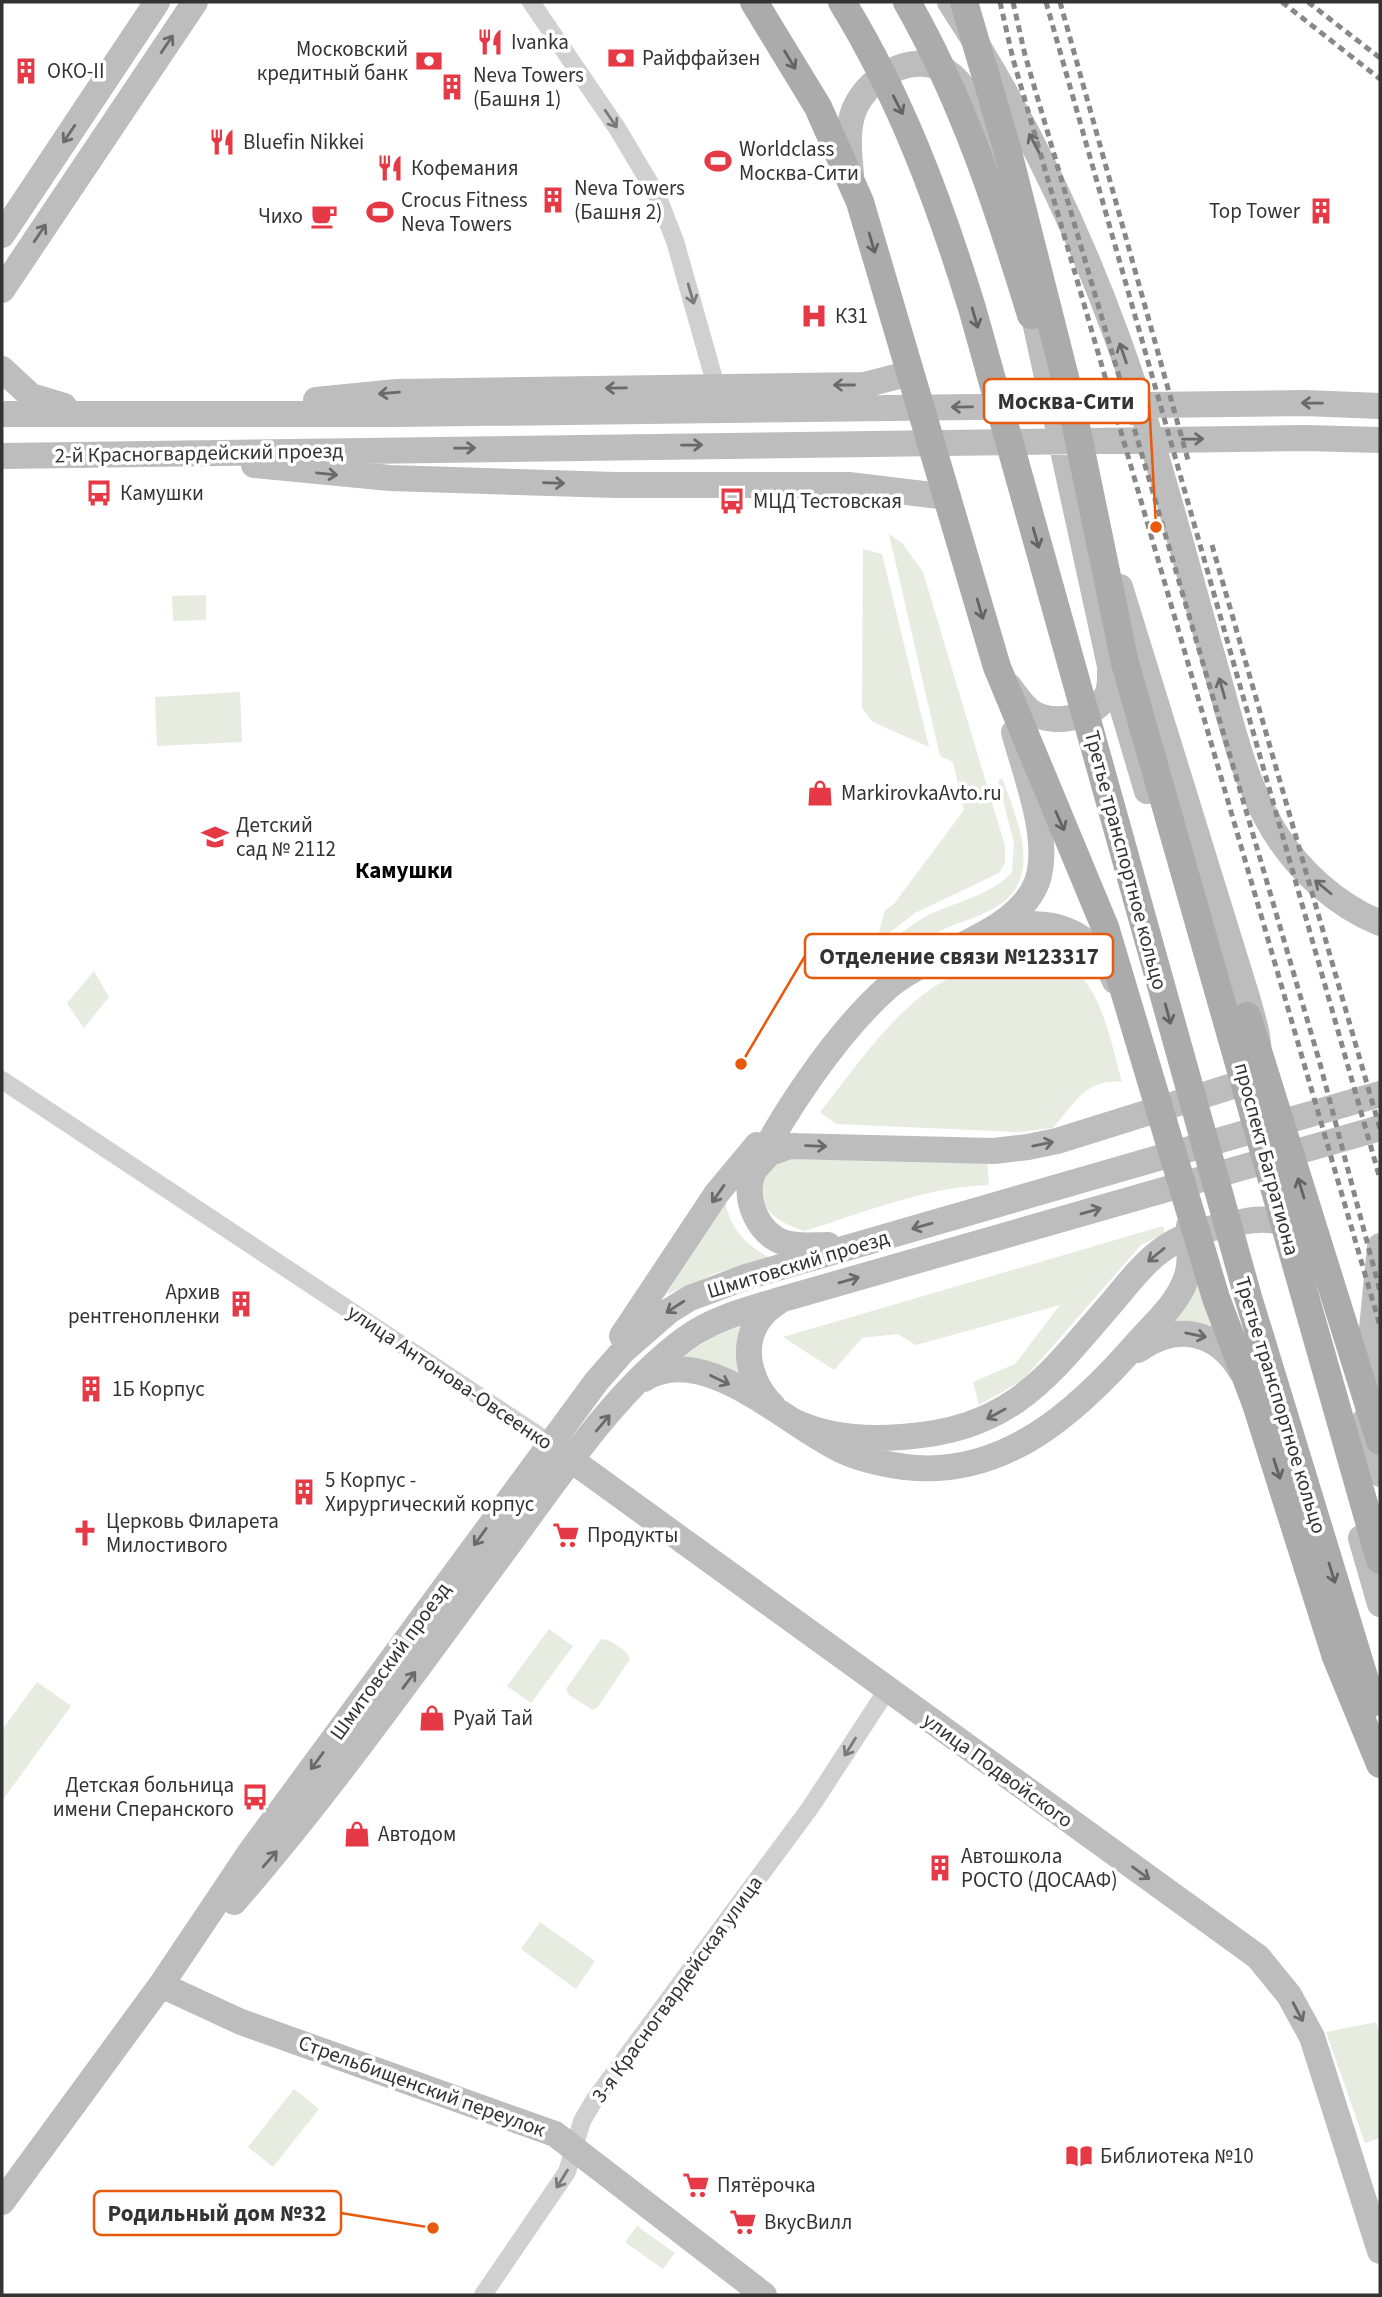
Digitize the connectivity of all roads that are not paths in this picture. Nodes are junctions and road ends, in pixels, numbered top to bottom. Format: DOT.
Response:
graph roads {
  1 [pos="157,2"];
  2 [pos="195,2"];
  3 [pos="531,2"];
  4 [pos="754,2"];
  5 [pos="842,2"];
  6 [pos="907,2"];
  7 [pos="951,2"];
  8 [pos="964,2"];
  9 [pos="1002,152"];
  10 [pos="851,178"];
  11 [pos="2,235"];
  12 [pos="2,290"];
  13 [pos="2,369"];
  14 [pos="911,373"];
  15 [pos="716,386"];
  16 [pos="2,388"];
  17 [pos="42,401"];
  18 [pos="1374,405"];
  19 [pos="2,414"];
  20 [pos="114,415"];
  21 [pos="169,416"];
  22 [pos="1380,440"];
  23 [pos="162,454"];
  24 [pos="10,458"];
  25 [pos="1087,479"];
  26 [pos="948,496"];
  27 [pos="1110,666"];
  28 [pos="997,667"];
  29 [pos="1380,923"];
  30 [pos="959,944"];
  31 [pos="1229,1041"];
  32 [pos="1138,1045"];
  33 [pos="2,1080"];
  34 [pos="1380,1094"];
  35 [pos="793,1104"];
  36 [pos="1380,1128"];
  37 [pos="756,1168"];
  38 [pos="855,1245"];
  39 [pos="1380,1245"];
  40 [pos="1198,1269"];
  41 [pos="1293,1280"];
  42 [pos="783,1299"];
  43 [pos="1115,1369"];
  44 [pos="634,1386"];
  45 [pos="1256,1404"];
  46 [pos="1380,1417"];
  47 [pos="788,1418"];
  48 [pos="1380,1441"];
  49 [pos="550,1443"];
  50 [pos="572,1460"];
  51 [pos="1380,1474"];
  52 [pos="1380,1560"];
  53 [pos="1380,1604"];
  54 [pos="887,1690"];
  55 [pos="1380,1729"];
  56 [pos="1380,1765"];
  57 [pos="161,1985"];
  58 [pos="576,2149"];
  59 [pos="2,2202"];
  60 [pos="1380,2252"];
  61 [pos="482,2295"];
  62 [pos="764,2295"];
  1 -- 11 [label="main road, one-way"];
  12 -- 2 [label="main road, one-way"];
  3 -- 15 [label="street, one-way"];
  4 -- 10 [label="main road, one-way"];
  5 -- 55 [label="main road, Третье транспортное кольцо, one-way"];
  48 -- 6 [label="main road, one-way"];
  7 -- 9 [label="main road"];
  29 -- 7 [label="main road, one-way"];
  8 -- 9 [label="main road, проспект Багратиона"];
  9 -- 10 [label="main road"];
  9 -- 25 [label="main road, проспект Багратиона"];
  9 -- 27 [label="main road"];
  10 -- 14 [label="main road, one-way"];
  13 -- 17 [label="main road"];
  14 -- 15 [label="main road, one-way"];
  14 -- 26 [label="main road"];
  15 -- 21 [label="main road, one-way"];
  16 -- 17 [label="street, 2-й Красногвардейский проезд"];
  17 -- 20 [label="main road, 2-й Красногвардейский проезд"];
  18 -- 21 [label="main road, 2-й Красногвардейский проезд, one-way"];
  19 -- 20 [label="main road, 2-й Красногвардейский проезд"];
  20 -- 21 [label="main road, 2-й Красногвардейский проезд"];
  23 -- 22 [label="main road, 2-й Красногвардейский проезд, one-way"];
  23 -- 24 [label="main road, 2-й Красногвардейский проезд"];
  23 -- 26 [label="main road, one-way"];
  25 -- 31 [label="main road, проспект Багратиона"];
  37 -- 25 [label="main road, one-way"];
  26 -- 28 [label="main road, one-way"];
  27 -- 28 [label="main road"];
  27 -- 31 [label="main road"];
  28 -- 30 [label="main road"];
  28 -- 32 [label="main road, one-way"];
  30 -- 32 [label="main road"];
  30 -- 35 [label="main road"];
  31 -- 41 [label="main road, проспект Багратиона"];
  32 -- 40 [label="main road"];
  33 -- 49 [label="street, улица Антонова-Овсеенко"];
  34 -- 38 [label="main road, Шмитовский проезд, one-way"];
  35 -- 37 [label="main road"];
  35 -- 49 [label="main road, one-way"];
  42 -- 36 [label="main road, Шмитовский проезд, one-way"];
  37 -- 38 [label="main road"];
  38 -- 49 [label="main road, Шмитовский проезд, one-way"];
  39 -- 46 [label="main road"];
  40 -- 43 [label="main road"];
  40 -- 45 [label="main road"];
  41 -- 52 [label="main road, проспект Багратиона"];
  41 -- 53 [label="main road"];
  42 -- 44 [label="main road, Шмитовский проезд"];
  42 -- 47 [label="main road"];
  43 -- 45 [label="main road, one-way"];
  43 -- 47 [label="main road"];
  44 -- 47 [label="main road, one-way"];
  50 -- 44 [label="main road, Шмитовский проезд, one-way"];
  45 -- 56 [label="main road, one-way"];
  51 -- 47 [label="main road, one-way"];
  49 -- 50 [label="main road, улица Антонова-Овсеенко"];
  49 -- 57 [label="main road, Шмитовский проезд, one-way"];
  50 -- 54 [label="main road, улица Антонова-Овсеенко"];
  57 -- 50 [label="main road, Шмитовский проезд, one-way"];
  54 -- 58 [label="street, 3-я Красногвардейская улица, one-way"];
  54 -- 60 [label="main road, улица Подвойского, one-way"];
  57 -- 58 [label="main road, Стрельбищенский переулок"];
  57 -- 59 [label="main road, Шмитовский проезд"];
  58 -- 61 [label="street, 3-я Красногвардейская улица, one-way"];
  58 -- 62 [label="main road, Стрельбищенский переулок"];
}
